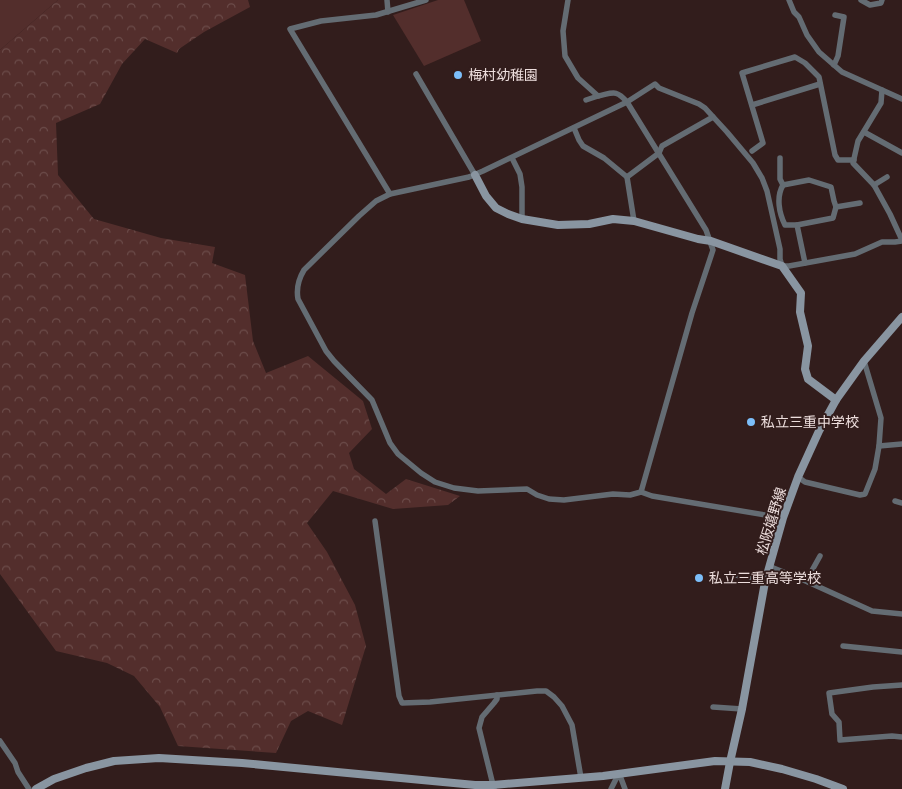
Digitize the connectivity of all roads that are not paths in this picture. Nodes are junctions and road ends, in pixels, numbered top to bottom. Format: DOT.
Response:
graph roads {
  1 [pos="387,0"];
  2 [pos="426,0"];
  3 [pos="568,0"];
  4 [pos="789,0"];
  5 [pos="794,0"];
  6 [pos="861,0"];
  7 [pos="882,0"];
  8 [pos="388,12"];
  9 [pos="794,12"];
  10 [pos="834,14"];
  11 [pos="834,65"];
  12 [pos="416,74"];
  13 [pos="820,84"];
  14 [pos="882,90"];
  15 [pos="598,96"];
  16 [pos="902,98"];
  17 [pos="586,100"];
  18 [pos="627,102"];
  19 [pos="752,105"];
  20 [pos="713,117"];
  21 [pos="574,128"];
  22 [pos="864,132"];
  23 [pos="752,151"];
  24 [pos="659,153"];
  25 [pos="902,153"];
  26 [pos="512,158"];
  27 [pos="780,158"];
  28 [pos="854,160"];
  29 [pos="475,174"];
  30 [pos="627,177"];
  31 [pos="887,177"];
  32 [pos="783,185"];
  33 [pos="874,185"];
  34 [pos="390,194"];
  35 [pos="860,203"];
  36 [pos="836,207"];
  37 [pos="522,219"];
  38 [pos="634,221"];
  39 [pos="797,225"];
  40 [pos="711,241"];
  41 [pos="902,241"];
  42 [pos="806,263"];
  43 [pos="782,266"];
  44 [pos="902,317"];
  45 [pos="864,361"];
  46 [pos="836,400"];
  47 [pos="902,444"];
  48 [pos="879,446"];
  49 [pos="798,477"];
  50 [pos="641,492"];
  51 [pos="783,518"];
  52 [pos="375,521"];
  53 [pos="820,556"];
  54 [pos="770,567"];
  55 [pos="736,575"];
  56 [pos="765,582"];
  57 [pos="808,582"];
  58 [pos="902,614"];
  59 [pos="843,646"];
  60 [pos="902,652"];
  61 [pos="902,685"];
  62 [pos="497,695"];
  63 [pos="713,707"];
  64 [pos="742,710"];
  65 [pos="902,737"];
  66 [pos="0,741"];
  67 [pos="730,762"];
  68 [pos="619,773"];
  69 [pos="581,778"];
  70 [pos="475,787"];
  71 [pos="493,787"];
  72 [pos="833,787"];
  73 [pos="28,789"];
  74 [pos="36,789"];
  75 [pos="611,789"];
  76 [pos="625,789"];
  77 [pos="725,789"];
  78 [pos="842,789"];
  1 -- 8 [label="street"];
  2 -- 8 [label="street"];
  3 -- 15 [label="street"];
  4 -- 9 [label="street"];
  5 -- 9 [label="street"];
  6 -- 7 [label="street"];
  8 -- 34 [label="street"];
  9 -- 11 [label="street"];
  10 -- 11 [label="street"];
  11 -- 14 [label="street"];
  12 -- 29 [label="street"];
  13 -- 19 [label="street"];
  13 -- 19 [label="street"];
  13 -- 28 [label="street"];
  14 -- 16 [label="street"];
  14 -- 22 [label="street"];
  15 -- 17 [label="street"];
  15 -- 18 [label="street"];
  18 -- 20 [label="street"];
  18 -- 21 [label="street"];
  18 -- 24 [label="street"];
  19 -- 23 [label="street"];
  20 -- 24 [label="street"];
  20 -- 43 [label="street"];
  21 -- 26 [label="street"];
  21 -- 30 [label="street"];
  22 -- 25 [label="street"];
  22 -- 28 [label="street"];
  24 -- 30 [label="street"];
  24 -- 40 [label="street"];
  26 -- 29 [label="street"];
  26 -- 37 [label="street"];
  27 -- 32 [label="street"];
  28 -- 33 [label="street"];
  29 -- 34 [label="street"];
  29 -- 37 [label="street"];
  30 -- 38 [label="street"];
  31 -- 33 [label="street"];
  32 -- 36 [label="street"];
  32 -- 39 [label="street"];
  33 -- 41 [label="street"];
  34 -- 50 [label="street"];
  35 -- 36 [label="street"];
  36 -- 39 [label="street"];
  37 -- 38 [label="street"];
  38 -- 40 [label="street"];
  39 -- 42 [label="street"];
  40 -- 43 [label="street"];
  40 -- 50 [label="street"];
  41 -- 42 [label="street"];
  42 -- 43 [label="street"];
  43 -- 46 [label="street"];
  44 -- 45 [label="street, 松阪嬉野線"];
  45 -- 46 [label="street, 松阪嬉野線"];
  45 -- 48 [label="street"];
  46 -- 49 [label="street, 松阪嬉野線"];
  47 -- 48 [label="street"];
  48 -- 49 [label="street"];
  49 -- 51 [label="street, 松阪嬉野線"];
  50 -- 51 [label="street"];
  51 -- 54 [label="street, 松阪嬉野線"];
  52 -- 62 [label="street"];
  53 -- 57 [label="street"];
  54 -- 56 [label="street, 松阪嬉野線"];
  54 -- 57 [label="street"];
  55 -- 56 [label="street"];
  56 -- 64 [label="street, 松阪嬉野線"];
  57 -- 58 [label="street"];
  59 -- 60 [label="street"];
  61 -- 65 [label="street"];
  62 -- 69 [label="street"];
  62 -- 71 [label="street"];
  63 -- 64 [label="street"];
  64 -- 67 [label="street, 松阪嬉野線"];
  66 -- 73 [label="street"];
  67 -- 68 [label="street"];
  67 -- 72 [label="street"];
  67 -- 77 [label="street, 松阪嬉野線"];
  68 -- 69 [label="street"];
  68 -- 75 [label="street"];
  68 -- 76 [label="street"];
  69 -- 71 [label="street"];
  70 -- 71 [label="street"];
  70 -- 74 [label="street"];
  72 -- 78 [label="street"];
}
